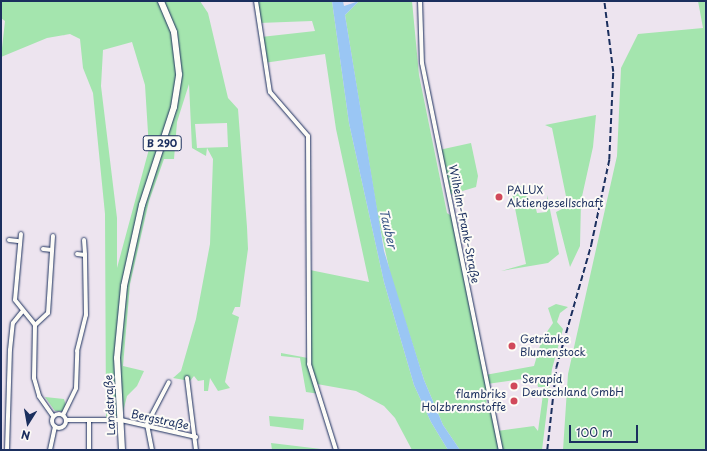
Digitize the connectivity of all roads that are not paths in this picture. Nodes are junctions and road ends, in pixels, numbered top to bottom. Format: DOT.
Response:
graph roads {
  1 [pos="161,1"];
  2 [pos="256,1"];
  3 [pos="420,1"];
  4 [pos="21,234"];
  5 [pos="53,236"];
  6 [pos="9,240"];
  7 [pos="84,240"];
  8 [pos="18,241"];
  9 [pos="43,249"];
  10 [pos="52,250"];
  11 [pos="77,254"];
  12 [pos="85,255"];
  13 [pos="22,312"];
  14 [pos="35,325"];
  15 [pos="187,378"];
  16 [pos="169,382"];
  17 [pos="53,416"];
  18 [pos="63,416"];
  19 [pos="66,420"];
  20 [pos="121,420"];
  21 [pos="89,422"];
  22 [pos="146,424"];
  23 [pos="55,427"];
  24 [pos="196,437"];
  25 [pos="7,450"];
  26 [pos="50,450"];
  27 [pos="89,450"];
  28 [pos="122,450"];
  29 [pos="152,450"];
  30 [pos="196,450"];
  31 [pos="336,450"];
  32 [pos="501,450"];
  1 -- 20 [label="main road, Landstraße / B 290"];
  2 -- 31 [label="street"];
  3 -- 32 [label="street, Wilhelm-Frank-Straße"];
  4 -- 8 [label="street"];
  5 -- 10 [label="street"];
  6 -- 8 [label="street"];
  7 -- 12 [label="street"];
  8 -- 13 [label="street"];
  9 -- 10 [label="street"];
  10 -- 14 [label="street"];
  11 -- 12 [label="street"];
  12 -- 18 [label="street"];
  13 -- 14 [label="street"];
  13 -- 25 [label="street"];
  14 -- 17 [label="street"];
  15 -- 24 [label="street"];
  16 -- 22 [label="street"];
  17 -- 18 [label="street"];
  17 -- 23 [label="street"];
  18 -- 19 [label="street"];
  19 -- 21 [label="street, Bergstraße"];
  19 -- 23 [label="street"];
  20 -- 21 [label="street, Bergstraße"];
  20 -- 22 [label="street, Bergstraße"];
  20 -- 28 [label="main road, Landstraße / B 290"];
  21 -- 27 [label="street"];
  22 -- 24 [label="street, Bergstraße"];
  22 -- 29 [label="street"];
  23 -- 26 [label="street"];
  24 -- 30 [label="street"];
}
